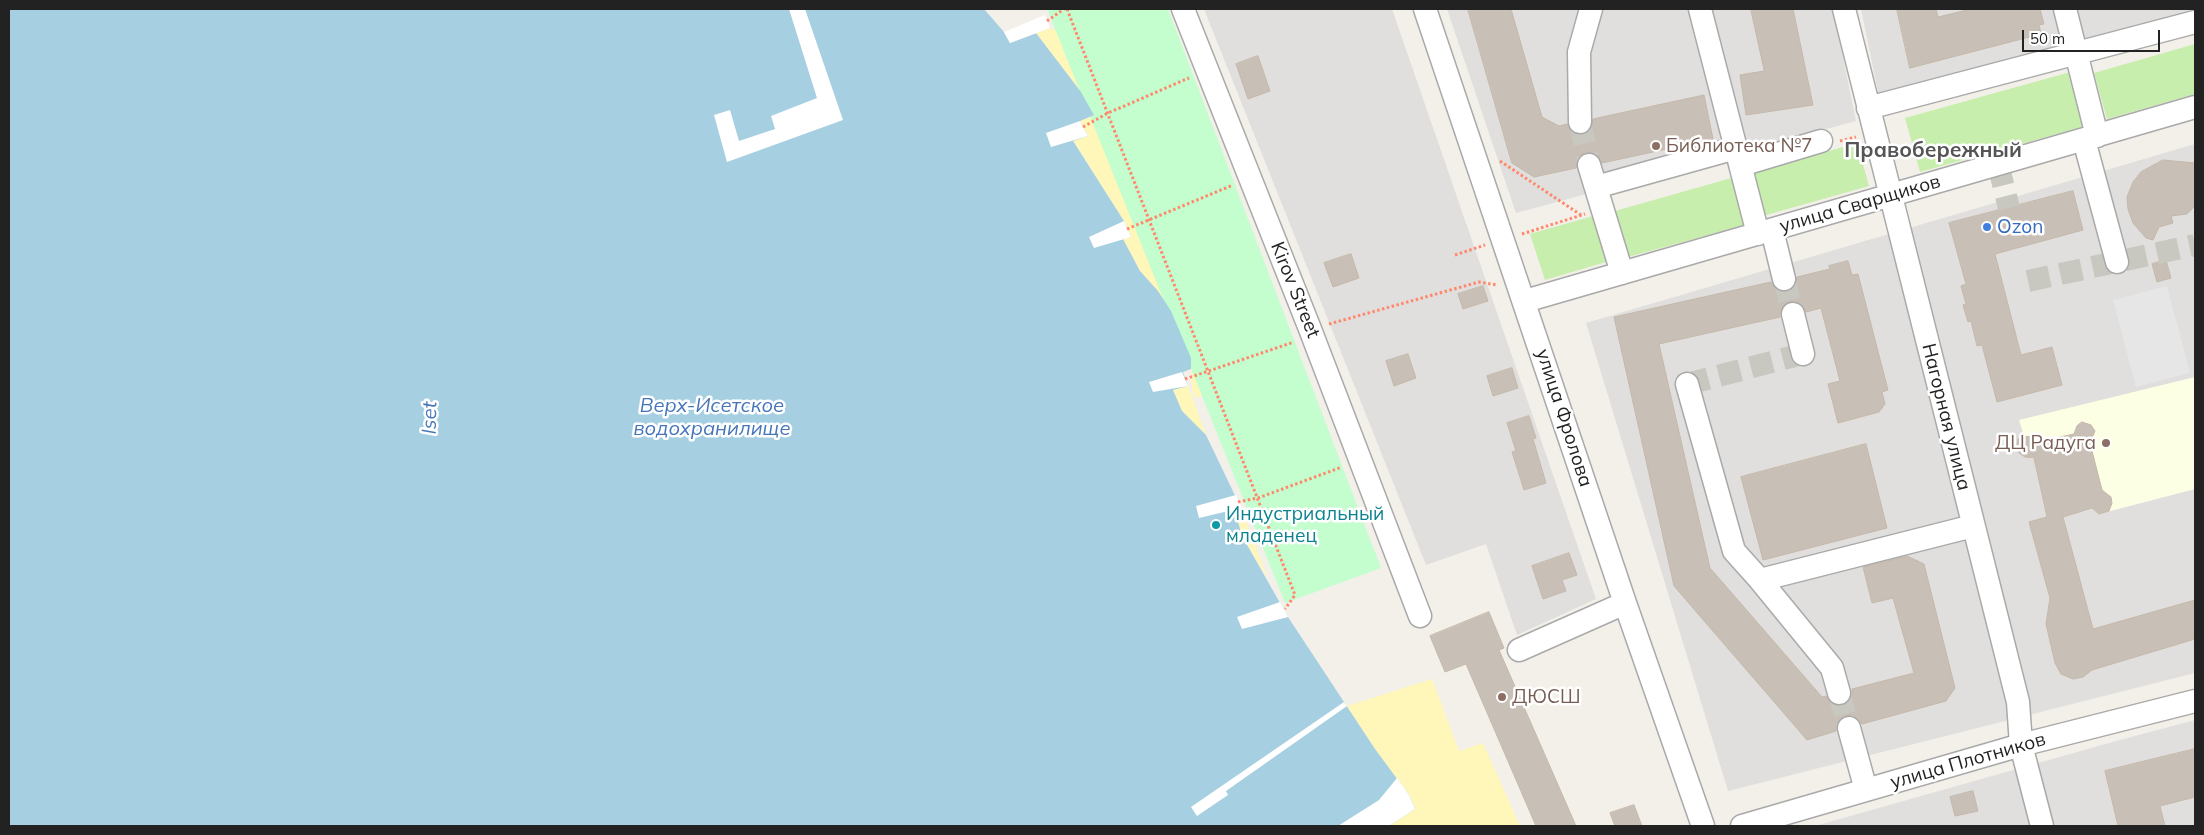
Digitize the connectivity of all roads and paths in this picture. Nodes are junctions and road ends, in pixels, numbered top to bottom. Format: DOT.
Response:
graph roads {
  1 [pos="1066,9"];
  2 [pos="1183,9"];
  3 [pos="1425,9"];
  4 [pos="1591,9"];
  5 [pos="1700,9"];
  6 [pos="1844,9"];
  7 [pos="2065,9"];
  8 [pos="1047,21"];
  9 [pos="2195,22"];
  10 [pos="2076,53"];
  11 [pos="1190,77"];
  12 [pos="2195,107"];
  13 [pos="1868,108"];
  14 [pos="1108,113"];
  15 [pos="1580,122"];
  16 [pos="1083,127"];
  17 [pos="2090,138"];
  18 [pos="1821,141"];
  19 [pos="1739,156"];
  20 [pos="1500,162"];
  21 [pos="1589,165"];
  22 [pos="1240,182"];
  23 [pos="1596,187"];
  24 [pos="1890,196"];
  25 [pos="1581,216"];
  26 [pos="1149,219"];
  27 [pos="1128,229"];
  28 [pos="1765,232"];
  29 [pos="1504,239"];
  30 [pos="1455,255"];
  31 [pos="2117,262"];
  32 [pos="1622,274"];
  33 [pos="1784,279"];
  34 [pos="1525,302"];
  35 [pos="1793,314"];
  36 [pos="1306,334"];
  37 [pos="1803,354"];
  38 [pos="1209,372"];
  39 [pos="1186,379"];
  40 [pos="1687,384"];
  41 [pos="1349,464"];
  42 [pos="1258,498"];
  43 [pos="1238,502"];
  44 [pos="1973,526"];
  45 [pos="1760,580"];
  46 [pos="1626,603"];
  47 [pos="1285,610"];
  48 [pos="1420,616"];
  49 [pos="1519,650"];
  50 [pos="1839,693"];
  51 [pos="2195,701"];
  52 [pos="1849,728"];
  53 [pos="2021,745"];
  54 [pos="1866,790"];
  55 [pos="1703,826"];
  56 [pos="1742,826"];
  57 [pos="2042,826"];
  1 -- 8 [label="path"];
  1 -- 14 [label="path"];
  2 -- 36 [label="street, Kirov Street"];
  3 -- 29 [label="street, улица Фролова"];
  4 -- 15 [label="street"];
  5 -- 19 [label="street"];
  6 -- 13 [label="street, Нагорная улица"];
  7 -- 10 [label="street"];
  9 -- 10 [label="street"];
  10 -- 13 [label="street"];
  10 -- 17 [label="street"];
  11 -- 14 [label="path"];
  12 -- 17 [label="street, улица Сварщиков"];
  13 -- 24 [label="street, Нагорная улица"];
  14 -- 16 [label="path"];
  14 -- 26 [label="path"];
  17 -- 24 [label="street, улица Сварщиков"];
  17 -- 31 [label="street"];
  18 -- 19 [label="street"];
  19 -- 23 [label="street"];
  19 -- 28 [label="street"];
  20 -- 25 [label="path"];
  21 -- 23 [label="street"];
  22 -- 26 [label="path"];
  23 -- 32 [label="street"];
  24 -- 28 [label="street, улица Сварщиков"];
  24 -- 44 [label="street, Нагорная улица"];
  26 -- 27 [label="path"];
  26 -- 38 [label="path"];
  28 -- 32 [label="street, улица Сварщиков"];
  28 -- 33 [label="street"];
  29 -- 30 [label="path"];
  29 -- 34 [label="street, улица Фролова"];
  32 -- 34 [label="street, улица Сварщиков"];
  34 -- 36 [label="path"];
  34 -- 46 [label="street, улица Фролова"];
  35 -- 37 [label="street"];
  36 -- 38 [label="path"];
  36 -- 48 [label="street, Kirov Street"];
  38 -- 39 [label="path"];
  38 -- 42 [label="path"];
  40 -- 45 [label="street"];
  41 -- 42 [label="path"];
  42 -- 43 [label="path"];
  42 -- 47 [label="path"];
  44 -- 45 [label="street"];
  44 -- 53 [label="street, Нагорная улица"];
  45 -- 50 [label="street"];
  46 -- 49 [label="street"];
  46 -- 55 [label="street, улица Фролова"];
  51 -- 53 [label="street, улица Плотников"];
  52 -- 54 [label="street"];
  53 -- 54 [label="street, улица Плотников"];
  53 -- 57 [label="street, Нагорная улица"];
  54 -- 56 [label="street, улица Плотников"];
}
